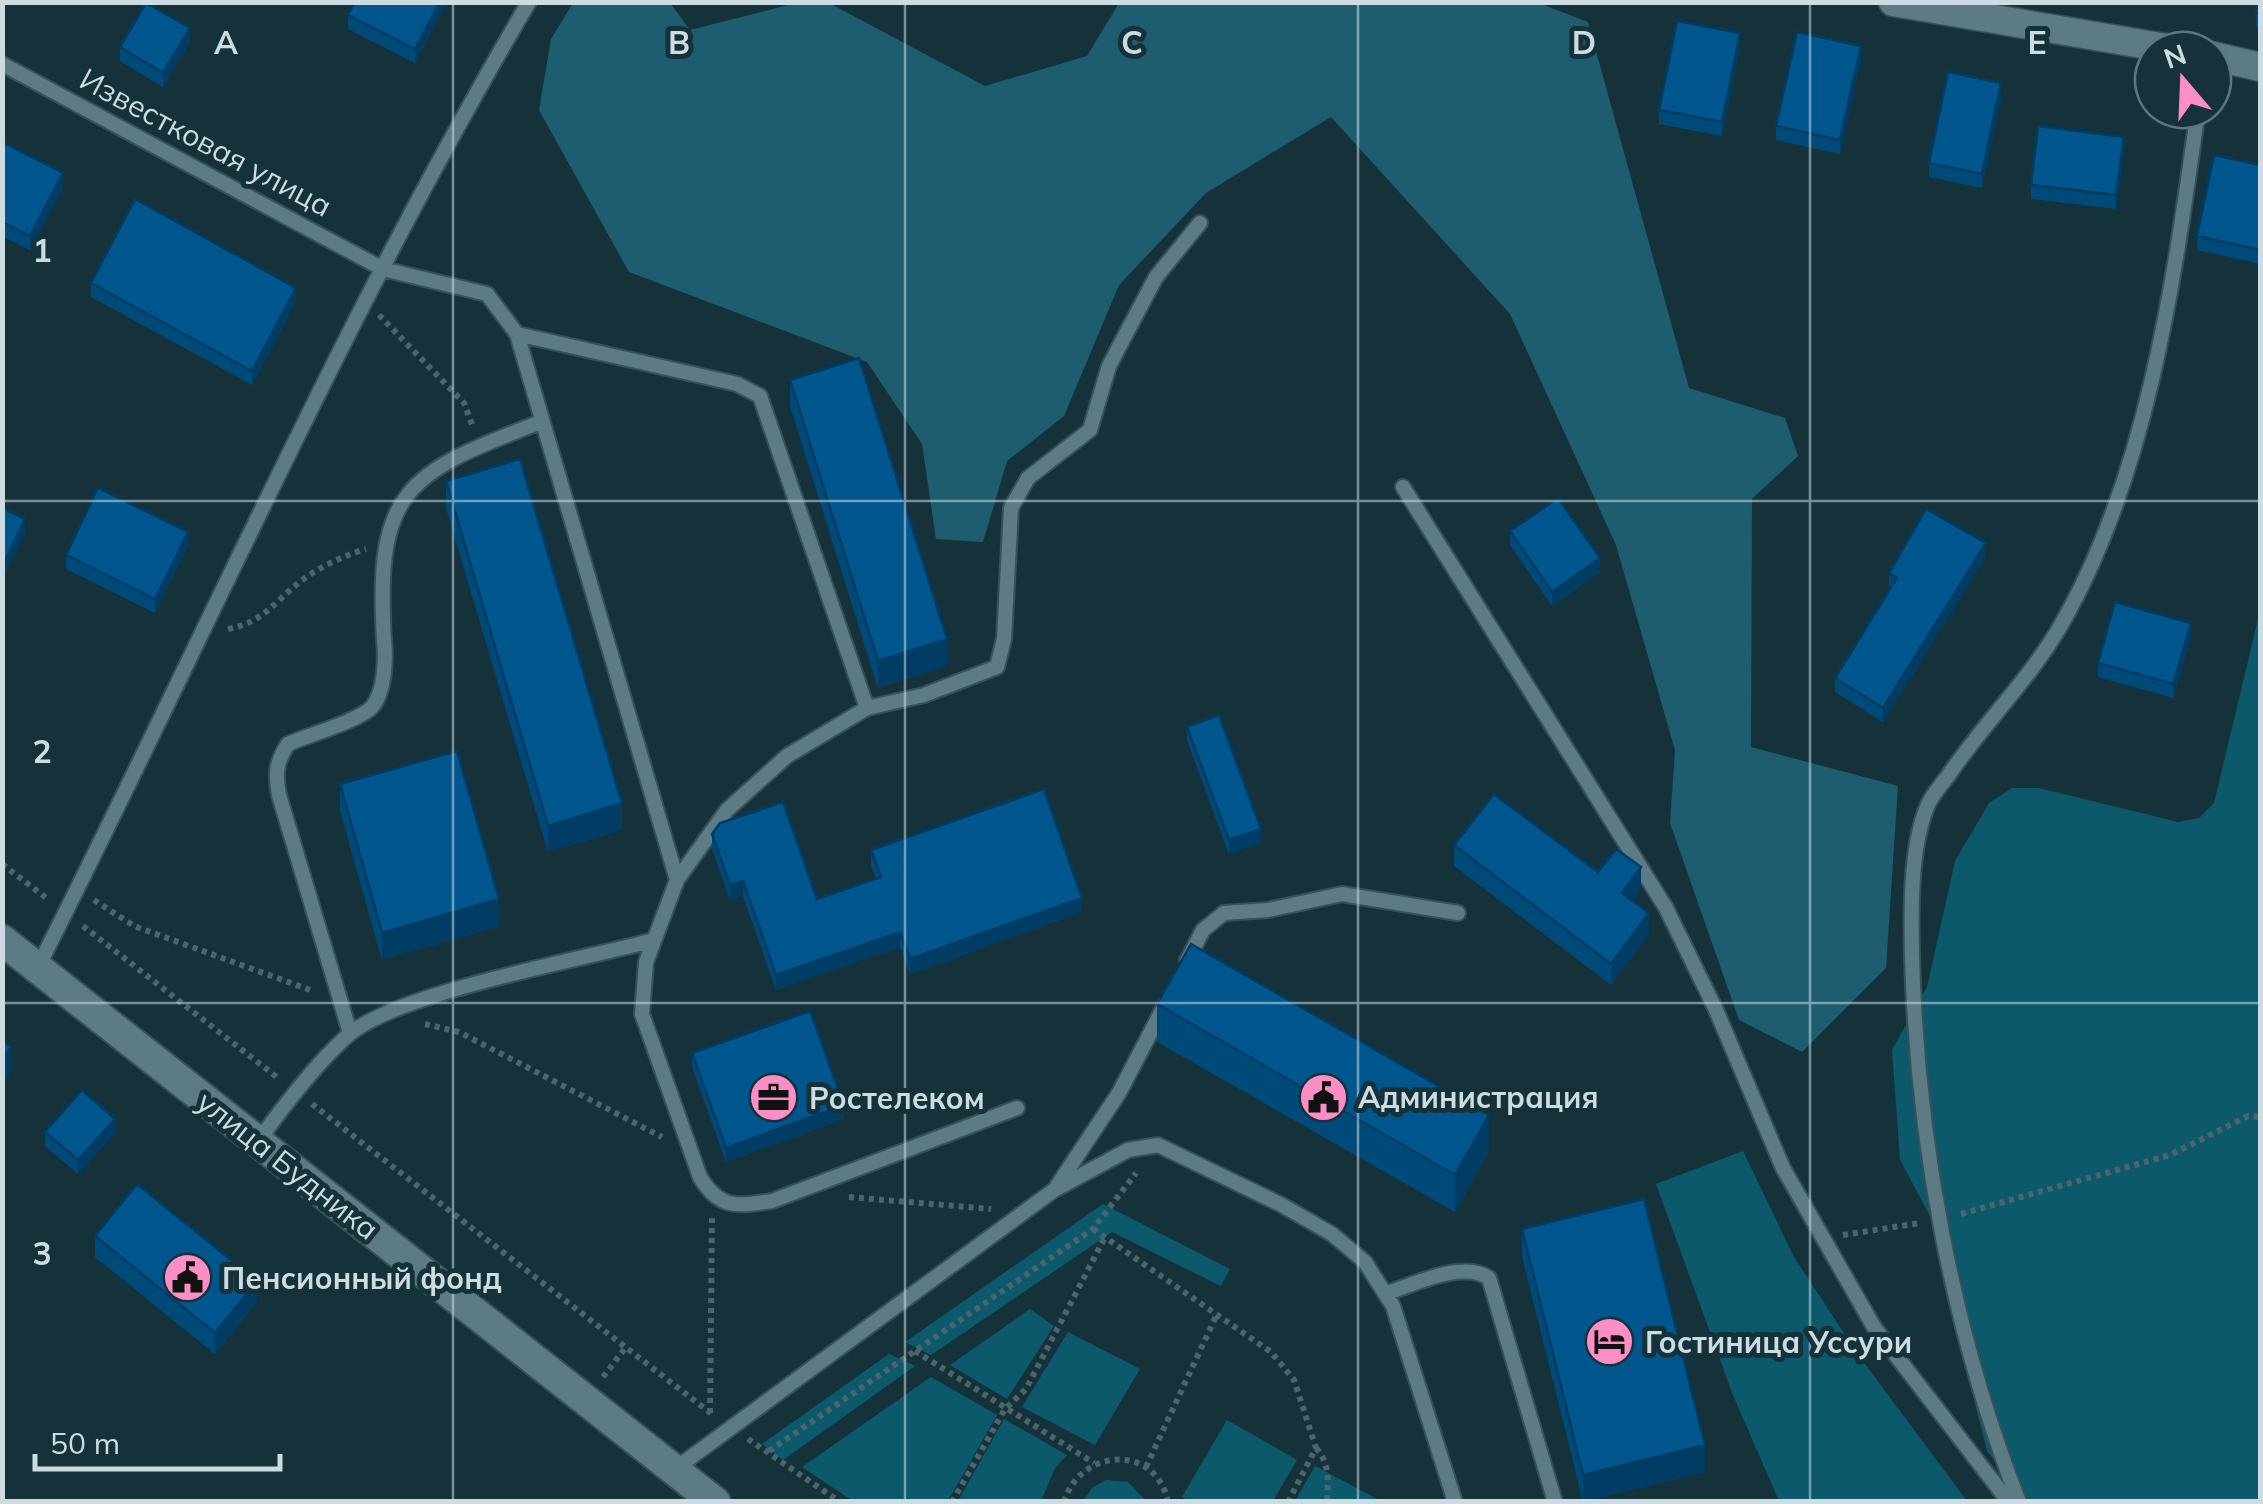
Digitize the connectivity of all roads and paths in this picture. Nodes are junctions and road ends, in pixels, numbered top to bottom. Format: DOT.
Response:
graph roads {
  1 [pos="529,2"];
  2 [pos="1893,2"];
  3 [pos="2133,42"];
  4 [pos="2233,61"];
  5 [pos="2,64"];
  6 [pos="2260,68"];
  7 [pos="2195,130"];
  8 [pos="1200,223"];
  9 [pos="384,269"];
  10 [pos="367,302"];
  11 [pos="517,334"];
  12 [pos="541,422"];
  13 [pos="480,448"];
  14 [pos="1402,487"];
  15 [pos="384,544"];
  16 [pos="203,634"];
  17 [pos="867,708"];
  18 [pos="2,864"];
  19 [pos="678,880"];
  20 [pos="66,913"];
  21 [pos="1458,913"];
  22 [pos="2,940"];
  23 [pos="654,940"];
  24 [pos="38,968"];
  25 [pos="1178,979"];
  26 [pos="1169,996"];
  27 [pos="350,1034"];
  28 [pos="296,1091"];
  29 [pos="1017,1108"];
  30 [pos="2260,1117"];
  31 [pos="258,1142"];
  32 [pos="1158,1145"];
  33 [pos="1054,1190"];
  34 [pos="798,1192"];
  35 [pos="712,1196"];
  36 [pos="1024,1212"];
  37 [pos="1942,1220"];
  38 [pos="1093,1230"];
  39 [pos="1104,1238"];
  40 [pos="1822,1239"];
  41 [pos="1387,1293"];
  42 [pos="1217,1314"];
  43 [pos="915,1351"];
  44 [pos="1005,1410"];
  45 [pos="710,1413"];
  46 [pos="732,1430"];
  47 [pos="1316,1448"];
  48 [pos="769,1451"];
  49 [pos="1094,1463"];
  50 [pos="1146,1466"];
  51 [pos="674,1470"];
  52 [pos="715,1502"];
  53 [pos="840,1502"];
  54 [pos="952,1502"];
  55 [pos="1064,1502"];
  56 [pos="1168,1502"];
  57 [pos="1288,1502"];
  58 [pos="1327,1502"];
  59 [pos="1455,1502"];
  60 [pos="1555,1502"];
  61 [pos="2009,1502"];
  62 [pos="2018,1502"];
  1 -- 9 [label="lane"];
  2 -- 3 [label="street"];
  4 -- 6 [label="street"];
  5 -- 9 [label="lane, Известковая улица"];
  7 -- 37 [label="lane"];
  8 -- 17 [label="lane"];
  9 -- 10 [label="lane"];
  9 -- 11 [label="lane, Известковая улица"];
  10 -- 13 [label="path"];
  10 -- 16 [label="lane"];
  11 -- 12 [label="lane"];
  11 -- 17 [label="lane"];
  12 -- 13 [label="lane"];
  12 -- 19 [label="lane"];
  13 -- 15 [label="lane"];
  14 -- 40 [label="lane"];
  15 -- 16 [label="path"];
  15 -- 27 [label="lane"];
  16 -- 20 [label="lane"];
  17 -- 19 [label="lane"];
  18 -- 20 [label="path"];
  19 -- 23 [label="lane"];
  20 -- 24 [label="lane"];
  20 -- 28 [label="path"];
  21 -- 25 [label="lane"];
  22 -- 24 [label="main road, улица Будника"];
  23 -- 27 [label="lane"];
  23 -- 35 [label="lane"];
  24 -- 31 [label="main road, улица Будника"];
  26 -- 33 [label="lane"];
  27 -- 28 [label="lane"];
  28 -- 31 [label="lane"];
  28 -- 45 [label="path"];
  29 -- 34 [label="lane"];
  30 -- 37 [label="path"];
  31 -- 51 [label="main road, улица Будника"];
  32 -- 33 [label="lane"];
  32 -- 38 [label="path"];
  32 -- 41 [label="lane"];
  33 -- 36 [label="lane"];
  34 -- 35 [label="lane"];
  34 -- 36 [label="path"];
  35 -- 45 [label="path"];
  36 -- 46 [label="lane"];
  37 -- 40 [label="path"];
  37 -- 62 [label="lane"];
  38 -- 39 [label="path"];
  38 -- 43 [label="path"];
  39 -- 42 [label="path"];
  39 -- 44 [label="path"];
  40 -- 61 [label="lane"];
  41 -- 59 [label="lane"];
  41 -- 60 [label="lane"];
  42 -- 47 [label="path"];
  42 -- 50 [label="path"];
  43 -- 44 [label="path"];
  43 -- 48 [label="path"];
  44 -- 49 [label="path"];
  44 -- 54 [label="path"];
  45 -- 46 [label="path"];
  46 -- 48 [label="path"];
  46 -- 51 [label="lane"];
  47 -- 57 [label="path"];
  47 -- 58 [label="path"];
  48 -- 53 [label="path"];
  49 -- 50 [label="path"];
  49 -- 55 [label="path"];
  50 -- 56 [label="path"];
  51 -- 52 [label="main road, улица Будника"];
}
